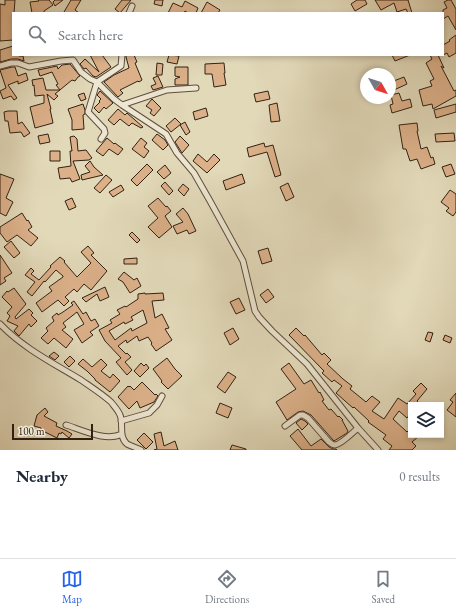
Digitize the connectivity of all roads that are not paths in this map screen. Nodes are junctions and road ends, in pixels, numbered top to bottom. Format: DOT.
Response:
graph roads {
  1 [pos="132,6"];
  2 [pos="129,12"];
  3 [pos="122,56"];
  4 [pos="0,66"];
  5 [pos="97,82"];
  6 [pos="196,88"];
  7 [pos="122,105"];
  8 [pos="101,139"];
  9 [pos="0,324"];
  10 [pos="162,396"];
  11 [pos="122,421"];
  12 [pos="66,425"];
  13 [pos="285,426"];
  14 [pos="358,428"];
  15 [pos="122,434"];
  16 [pos="141,450"];
  17 [pos="378,450"];
  1 -- 2 [label="street"];
  3 -- 5 [label="street"];
  4 -- 5 [label="street"];
  5 -- 7 [label="street"];
  5 -- 8 [label="street"];
  6 -- 7 [label="street"];
  7 -- 14 [label="street"];
  9 -- 11 [label="street"];
  10 -- 11 [label="street"];
  11 -- 15 [label="street"];
  12 -- 15 [label="street"];
  13 -- 14 [label="street"];
  14 -- 17 [label="street"];
  15 -- 16 [label="street"];
}
